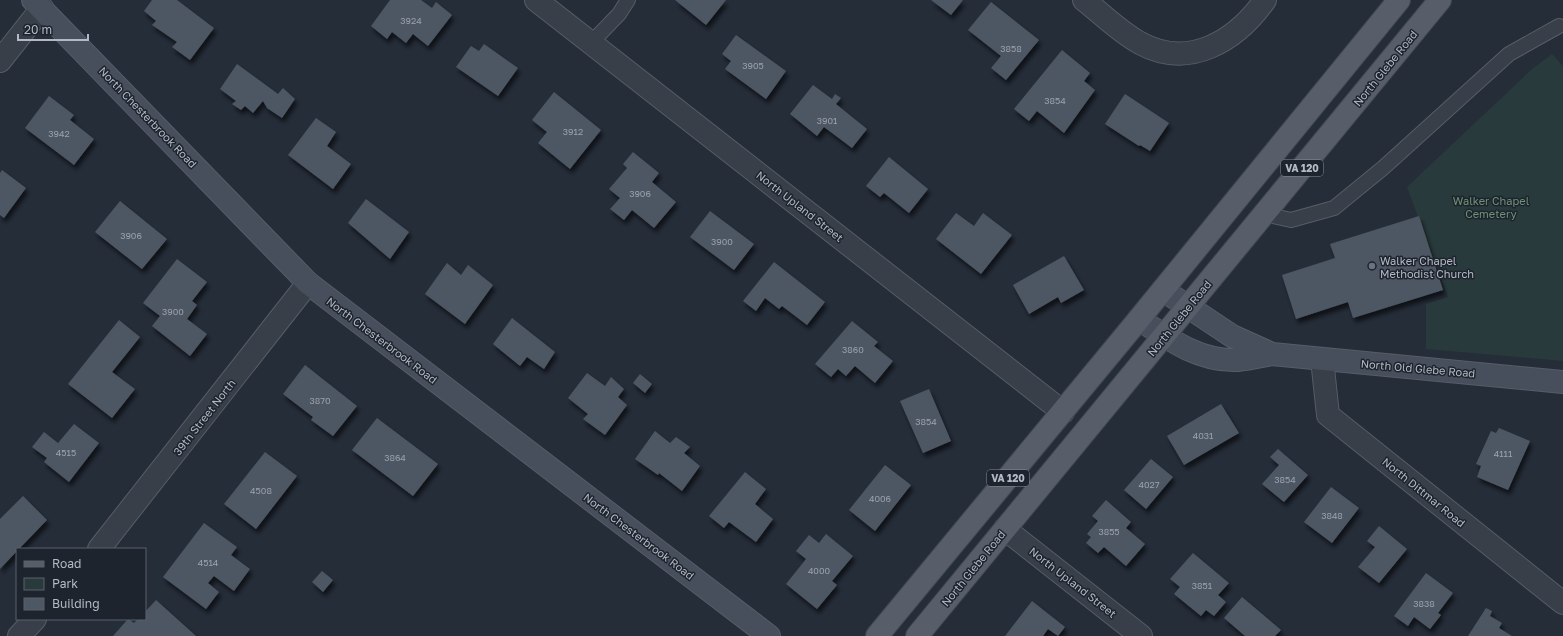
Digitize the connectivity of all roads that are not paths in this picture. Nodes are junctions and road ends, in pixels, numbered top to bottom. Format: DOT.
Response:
graph roads {
  1 [pos="536,0"];
  2 [pos="628,0"];
  3 [pos="1084,0"];
  4 [pos="1265,0"];
  5 [pos="1399,0"];
  6 [pos="1440,0"];
  7 [pos="38,4"];
  8 [pos="1562,26"];
  9 [pos="591,43"];
  10 [pos="0,61"];
  11 [pos="1264,214"];
  12 [pos="308,283"];
  13 [pos="1163,290"];
  14 [pos="1188,306"];
  15 [pos="1140,319"];
  16 [pos="1164,336"];
  17 [pos="1272,354"];
  18 [pos="1322,359"];
  19 [pos="1563,382"];
  20 [pos="1063,412"];
  21 [pos="1005,529"];
  22 [pos="100,548"];
  23 [pos="1563,603"];
  24 [pos="34,620"];
  25 [pos="19,636"];
  26 [pos="769,636"];
  27 [pos="877,636"];
  28 [pos="917,636"];
  29 [pos="1141,636"];
  1 -- 9 [label="street, North Upland Street"];
  2 -- 9 [label="lane"];
  3 -- 4 [label="street"];
  5 -- 13 [label="main road, VA 120"];
  6 -- 11 [label="main road, North Glebe Road / VA 120"];
  7 -- 10 [label="street"];
  7 -- 12 [label="street, North Chesterbrook Road"];
  8 -- 11 [label="lane"];
  9 -- 20 [label="street, North Upland Street"];
  11 -- 14 [label="main road, North Glebe Road / VA 120"];
  12 -- 22 [label="street, 39th Street North"];
  12 -- 26 [label="street, North Chesterbrook Road"];
  13 -- 14 [label="street, North Old Glebe Road"];
  13 -- 15 [label="main road, VA 120"];
  14 -- 16 [label="main road, North Glebe Road / VA 120"];
  14 -- 17 [label="street, North Old Glebe Road"];
  15 -- 16 [label="street, North Old Glebe Road"];
  15 -- 20 [label="main road, VA 120"];
  16 -- 17 [label="street, North Old Glebe Road"];
  16 -- 21 [label="main road, North Glebe Road / VA 120"];
  17 -- 18 [label="street, North Old Glebe Road"];
  18 -- 19 [label="street, North Old Glebe Road"];
  18 -- 23 [label="street, North Dittmar Road"];
  20 -- 27 [label="main road, VA 120"];
  21 -- 28 [label="main road, North Glebe Road / VA 120"];
  21 -- 29 [label="street, North Upland Street"];
  24 -- 25 [label="street"];
}
